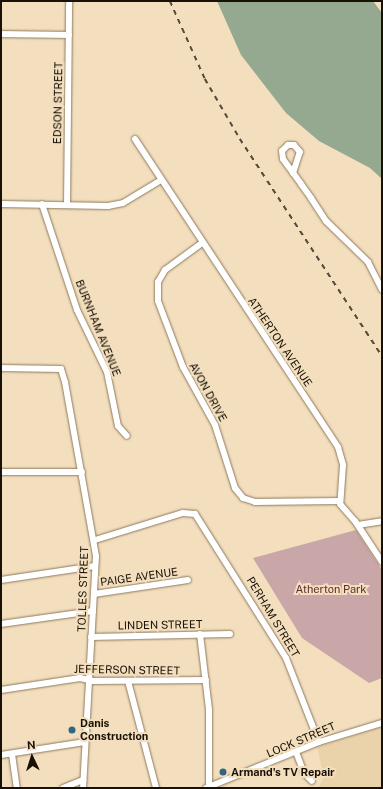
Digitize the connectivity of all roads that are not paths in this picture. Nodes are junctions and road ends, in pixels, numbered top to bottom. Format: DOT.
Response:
graph roads {
  1 [pos="69,1"];
  2 [pos="1,34"];
  3 [pos="69,35"];
  4 [pos="135,139"];
  5 [pos="293,174"];
  6 [pos="161,180"];
  7 [pos="1,204"];
  8 [pos="42,204"];
  9 [pos="67,205"];
  10 [pos="202,243"];
  11 [pos="382,290"];
  12 [pos="1,368"];
  13 [pos="126,436"];
  14 [pos="1,472"];
  15 [pos="82,472"];
  16 [pos="339,501"];
  17 [pos="382,521"];
  18 [pos="358,525"];
  19 [pos="95,540"];
  20 [pos="382,562"];
  21 [pos="96,566"];
  22 [pos="1,580"];
  23 [pos="188,580"];
  24 [pos="94,594"];
  25 [pos="93,611"];
  26 [pos="1,624"];
  27 [pos="200,634"];
  28 [pos="230,634"];
  29 [pos="91,637"];
  30 [pos="89,680"];
  31 [pos="206,680"];
  32 [pos="128,681"];
  33 [pos="1,690"];
  34 [pos="382,723"];
  35 [pos="85,742"];
  36 [pos="320,742"];
  37 [pos="296,752"];
  38 [pos="12,754"];
  39 [pos="1,755"];
  40 [pos="83,780"];
  41 [pos="312,781"];
  42 [pos="17,788"];
  43 [pos="63,788"];
  44 [pos="83,788"];
  45 [pos="156,788"];
  46 [pos="208,788"];
  1 -- 3 [label="street, EDSON STREET"];
  2 -- 3 [label="street"];
  3 -- 9 [label="street, EDSON STREET"];
  4 -- 6 [label="street, ATHERTON AVENUE"];
  5 -- 11 [label="street"];
  6 -- 9 [label="street"];
  6 -- 10 [label="street, ATHERTON AVENUE"];
  7 -- 8 [label="street"];
  8 -- 9 [label="street"];
  8 -- 13 [label="street, BURNHAM AVENUE"];
  10 -- 16 [label="street, ATHERTON AVENUE"];
  10 -- 16 [label="street, AVON DRIVE"];
  12 -- 15 [label="street, TOLLES STREET"];
  14 -- 15 [label="street"];
  15 -- 19 [label="street, TOLLES STREET"];
  16 -- 18 [label="street"];
  17 -- 18 [label="street"];
  18 -- 20 [label="street"];
  19 -- 21 [label="street, TOLLES STREET"];
  19 -- 36 [label="street, PERHAM STREET"];
  21 -- 22 [label="street"];
  21 -- 24 [label="street, TOLLES STREET"];
  23 -- 24 [label="street, PAIGE AVENUE"];
  24 -- 25 [label="street, TOLLES STREET"];
  25 -- 26 [label="street"];
  25 -- 29 [label="street, TOLLES STREET"];
  27 -- 28 [label="street, LINDEN STREET"];
  27 -- 29 [label="street, LINDEN STREET"];
  27 -- 31 [label="street"];
  29 -- 30 [label="street, TOLLES STREET"];
  30 -- 32 [label="street, JEFFERSON STREET"];
  30 -- 33 [label="street, JEFFERSON STREET"];
  30 -- 35 [label="street, TOLLES STREET"];
  31 -- 32 [label="street, JEFFERSON STREET"];
  31 -- 46 [label="street"];
  32 -- 45 [label="street"];
  34 -- 36 [label="street, LOCK STREET"];
  35 -- 38 [label="street"];
  35 -- 40 [label="street, TOLLES STREET"];
  36 -- 37 [label="street, LOCK STREET"];
  37 -- 41 [label="street"];
  37 -- 46 [label="street, LOCK STREET"];
  38 -- 39 [label="street"];
  38 -- 42 [label="street"];
  40 -- 43 [label="street"];
  40 -- 44 [label="street, TOLLES STREET"];
}
